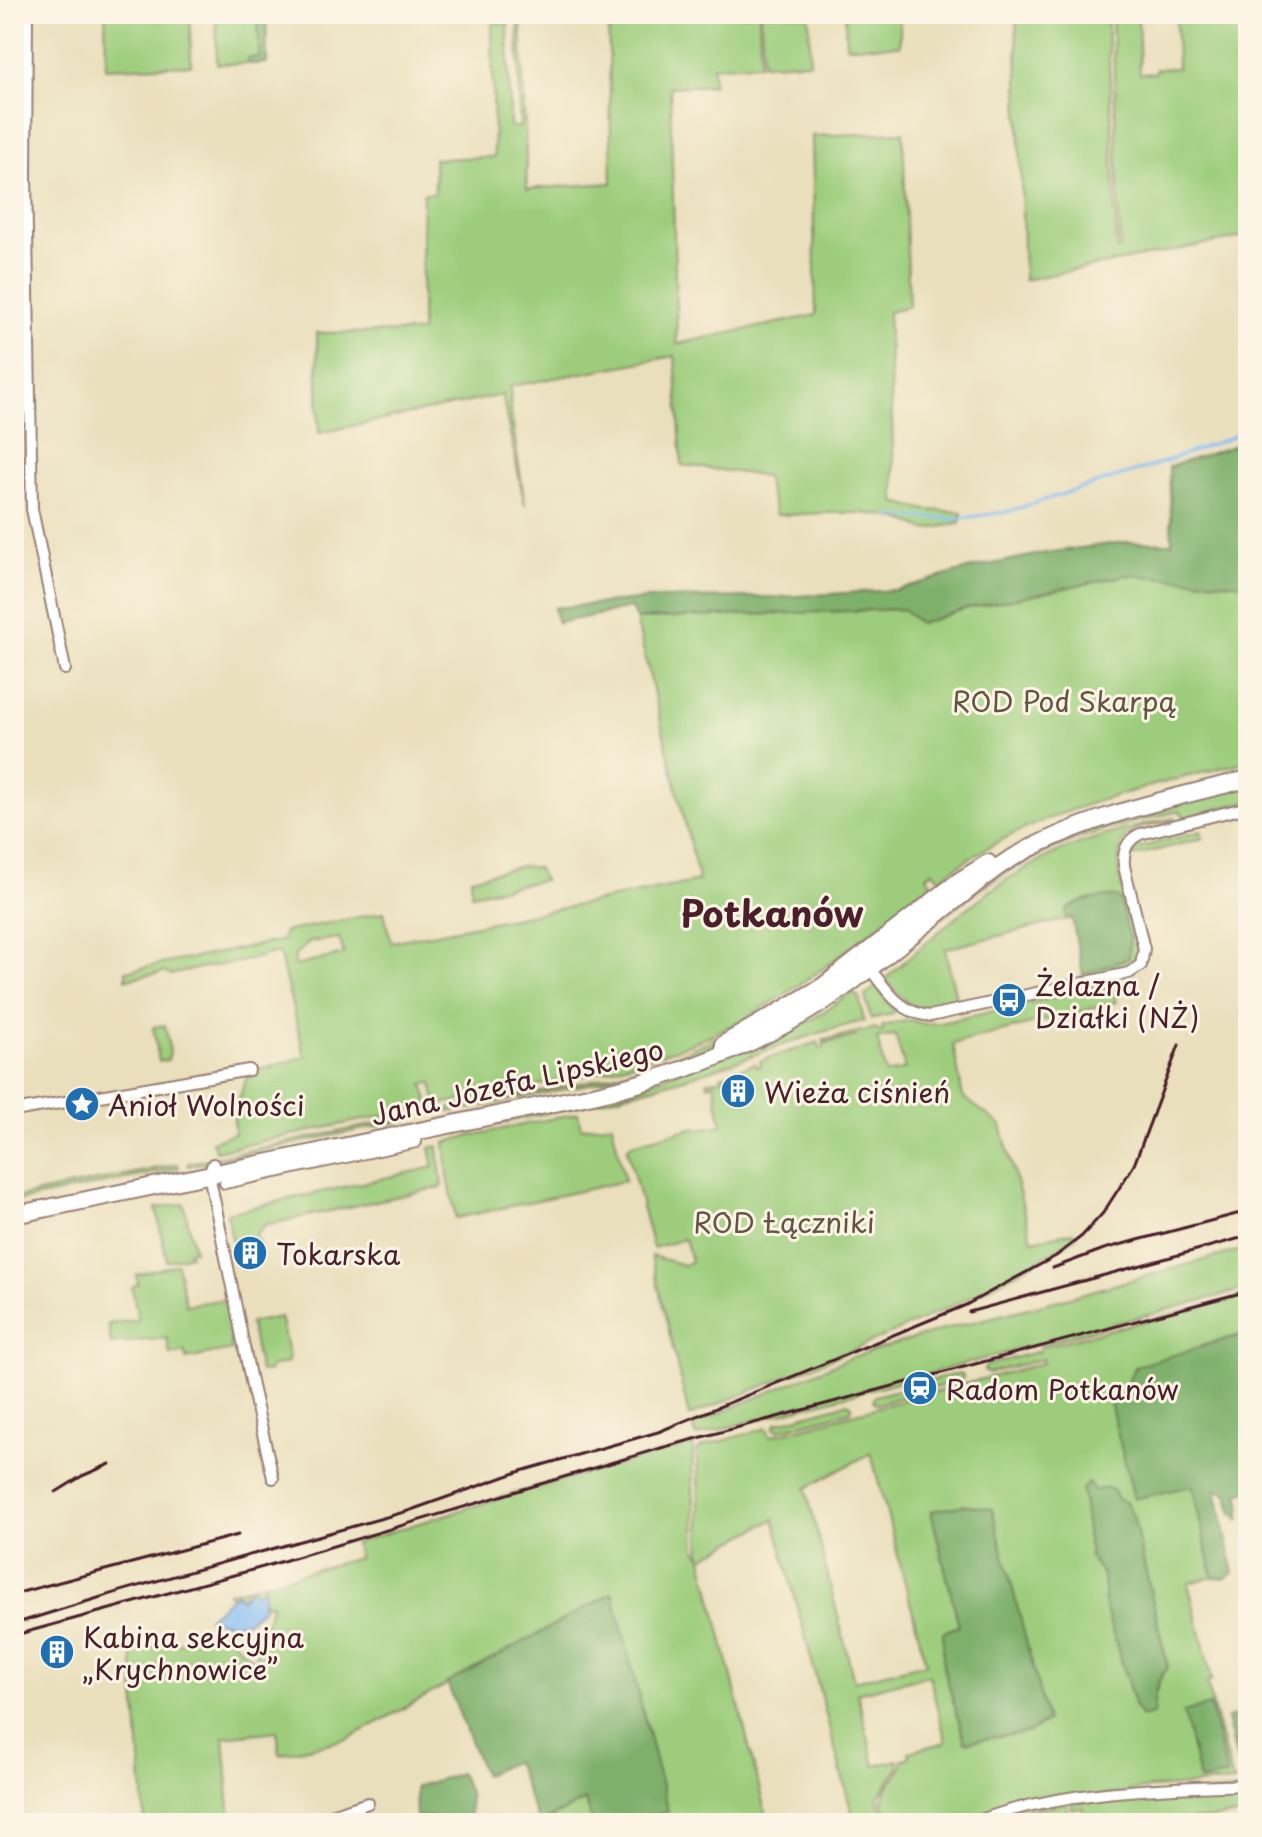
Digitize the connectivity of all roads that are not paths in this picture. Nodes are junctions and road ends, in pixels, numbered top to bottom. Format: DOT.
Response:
graph roads {
  1 [pos="27,14"];
  2 [pos="65,669"];
  3 [pos="1248,770"];
  4 [pos="1248,779"];
  5 [pos="1248,807"];
  6 [pos="866,963"];
  7 [pos="249,1070"];
  8 [pos="14,1111"];
  9 [pos="416,1142"];
  10 [pos="207,1168"];
  11 [pos="225,1183"];
  12 [pos="14,1205"];
  13 [pos="14,1215"];
  14 [pos="273,1478"];
  15 [pos="1248,1785"];
  16 [pos="368,1803"];
  17 [pos="14,1821"];
  18 [pos="21,1823"];
  19 [pos="307,1823"];
  20 [pos="973,1823"];
  1 -- 2 [label="street"];
  3 -- 6 [label="main road, Jana Józefa Lipskiego"];
  4 -- 6 [label="main road, Jana Józefa Lipskiego"];
  5 -- 6 [label="street"];
  6 -- 10 [label="main road, Jana Józefa Lipskiego"];
  7 -- 8 [label="street"];
  9 -- 11 [label="street"];
  10 -- 12 [label="main road, Jana Józefa Lipskiego"];
  10 -- 13 [label="main road, Jana Józefa Lipskiego"];
  10 -- 14 [label="street"];
  15 -- 20 [label="street"];
  16 -- 19 [label="street"];
  17 -- 18 [label="street"];
}
